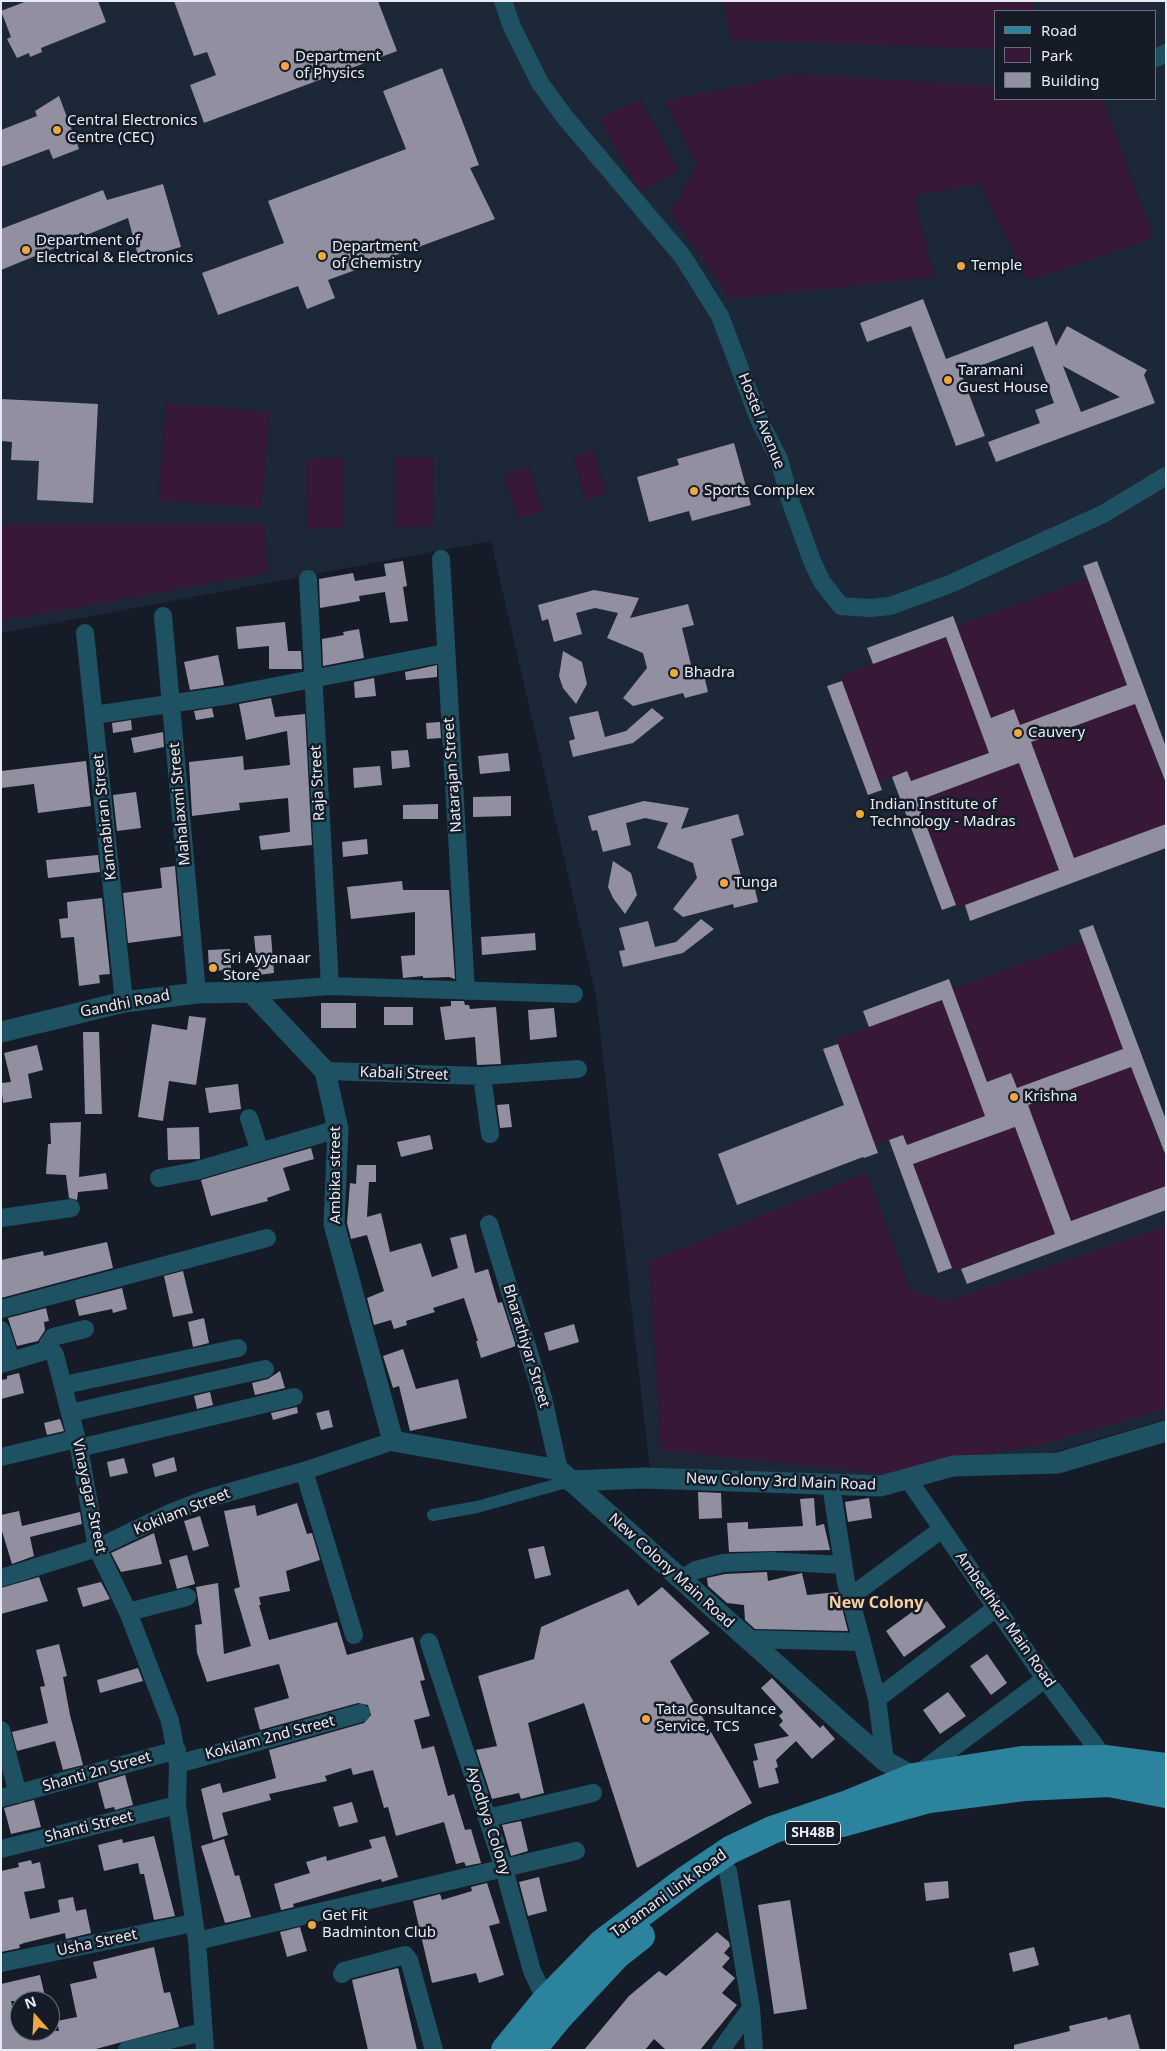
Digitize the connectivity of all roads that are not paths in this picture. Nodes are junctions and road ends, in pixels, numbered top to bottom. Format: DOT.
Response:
graph roads {
  1 [pos="503,1"];
  2 [pos="1166,476"];
  3 [pos="441,559"];
  4 [pos="308,579"];
  5 [pos="163,616"];
  6 [pos="85,633"];
  7 [pos="445,653"];
  8 [pos="313,679"];
  9 [pos="170,703"];
  10 [pos="94,715"];
  11 [pos="330,986"];
  12 [pos="466,991"];
  13 [pos="197,992"];
  14 [pos="251,992"];
  15 [pos="574,994"];
  16 [pos="124,1002"];
  17 [pos="1,1032"];
  18 [pos="578,1068"];
  19 [pos="325,1071"];
  20 [pos="482,1076"];
  21 [pos="249,1118"];
  22 [pos="338,1129"];
  23 [pos="490,1134"];
  24 [pos="260,1152"];
  25 [pos="159,1178"];
  26 [pos="71,1208"];
  27 [pos="1,1218"];
  28 [pos="489,1224"];
  29 [pos="267,1238"];
  30 [pos="1,1309"];
  31 [pos="85,1329"];
  32 [pos="1,1330"];
  33 [pos="238,1348"];
  34 [pos="48,1350"];
  35 [pos="6,1362"];
  36 [pos="265,1369"];
  37 [pos="64,1385"];
  38 [pos="294,1397"];
  39 [pos="70,1413"];
  40 [pos="1166,1431"];
  41 [pos="393,1441"];
  42 [pos="78,1443"];
  43 [pos="1,1457"];
  44 [pos="304,1471"];
  45 [pos="564,1475"];
  46 [pos="908,1480"];
  47 [pos="831,1485"];
  48 [pos="433,1516"];
  49 [pos="942,1529"];
  50 [pos="97,1548"];
  51 [pos="843,1565"];
  52 [pos="1,1578"];
  53 [pos="680,1579"];
  54 [pos="187,1597"];
  55 [pos="850,1597"];
  56 [pos="996,1608"];
  57 [pos="128,1612"];
  58 [pos="354,1635"];
  59 [pos="747,1639"];
  60 [pos="429,1642"];
  61 [pos="861,1642"];
  62 [pos="1046,1679"];
  63 [pos="877,1698"];
  64 [pos="361,1713"];
  65 [pos="1,1730"];
  66 [pos="177,1757"];
  67 [pos="1105,1759"];
  68 [pos="885,1761"];
  69 [pos="1166,1767"];
  70 [pos="914,1777"];
  71 [pos="594,1793"];
  72 [pos="1166,1794"];
  73 [pos="10,1796"];
  74 [pos="176,1805"];
  75 [pos="487,1818"];
  76 [pos="1,1849"];
  77 [pos="576,1850"];
  78 [pos="504,1869"];
  79 [pos="728,1871"];
  80 [pos="193,1923"];
  81 [pos="197,1941"];
  82 [pos="1,1963"];
  83 [pos="342,1974"];
  84 [pos="554,2007"];
  85 [pos="751,2008"];
  86 [pos="203,2032"];
  87 [pos="126,2050"];
  88 [pos="205,2050"];
  89 [pos="434,2050"];
  90 [pos="505,2050"];
  91 [pos="532,2050"];
  92 [pos="721,2050"];
  93 [pos="754,2050"];
  1 -- 2 [label="street, Hostel Avenue"];
  3 -- 7 [label="street, Natarajan Street"];
  4 -- 8 [label="street, Raja Street"];
  5 -- 9 [label="street, Mahalaxmi Street"];
  6 -- 10 [label="street, Kannabiran Street"];
  7 -- 8 [label="street"];
  7 -- 12 [label="street, Natarajan Street"];
  8 -- 9 [label="street"];
  8 -- 11 [label="street, Raja Street"];
  9 -- 10 [label="street"];
  9 -- 13 [label="street, Mahalaxmi Street"];
  10 -- 16 [label="street, Kannabiran Street"];
  11 -- 12 [label="street"];
  11 -- 14 [label="street"];
  12 -- 15 [label="street"];
  13 -- 14 [label="street, Gandhi Road"];
  13 -- 16 [label="street, Gandhi Road"];
  14 -- 19 [label="street"];
  16 -- 17 [label="street, Gandhi Road"];
  18 -- 20 [label="street, Kabali Street"];
  19 -- 20 [label="street, Kabali Street"];
  19 -- 22 [label="street, Ambika street"];
  20 -- 23 [label="street"];
  21 -- 24 [label="street"];
  22 -- 24 [label="street"];
  22 -- 41 [label="street, Ambika street"];
  24 -- 25 [label="street"];
  26 -- 27 [label="street"];
  28 -- 45 [label="street, Bharathiyar Street"];
  29 -- 30 [label="street"];
  31 -- 34 [label="street"];
  32 -- 35 [label="street"];
  33 -- 37 [label="street"];
  34 -- 35 [label="street"];
  34 -- 37 [label="street, Vinayagar Street"];
  36 -- 39 [label="street"];
  37 -- 39 [label="street, Vinayagar Street"];
  38 -- 42 [label="street"];
  39 -- 42 [label="street, Vinayagar Street"];
  40 -- 46 [label="street, New Colony 3rd Main Road"];
  41 -- 44 [label="street, Kokilam Street"];
  41 -- 45 [label="street"];
  42 -- 43 [label="street"];
  42 -- 50 [label="street, Vinayagar Street"];
  44 -- 50 [label="street, Kokilam Street"];
  44 -- 58 [label="street"];
  45 -- 47 [label="street, New Colony 3rd Main Road"];
  45 -- 48 [label="street"];
  45 -- 53 [label="street, New Colony Main Road"];
  46 -- 47 [label="street, New Colony 3rd Main Road"];
  46 -- 49 [label="street, Ambedhkar Main Road"];
  47 -- 51 [label="street"];
  49 -- 55 [label="street"];
  49 -- 56 [label="street, Ambedhkar Main Road"];
  50 -- 52 [label="street, Kokilam Street"];
  50 -- 57 [label="street, Vinayagar Street"];
  51 -- 53 [label="street"];
  51 -- 55 [label="street"];
  53 -- 59 [label="street, New Colony Main Road"];
  54 -- 57 [label="street"];
  55 -- 61 [label="street"];
  56 -- 62 [label="street, Ambedhkar Main Road"];
  56 -- 63 [label="street"];
  57 -- 66 [label="street, Vinayagar Street"];
  59 -- 61 [label="street"];
  59 -- 68 [label="street, New Colony Main Road"];
  60 -- 75 [label="street, Ayodhya Colony"];
  61 -- 63 [label="street"];
  62 -- 67 [label="street, Ambedhkar Main Road"];
  62 -- 70 [label="street"];
  63 -- 68 [label="street"];
  64 -- 66 [label="street, Kokilam 2nd Street"];
  65 -- 73 [label="street, Shanti 2n Street"];
  66 -- 73 [label="street, Shanti 2n Street"];
  66 -- 74 [label="street, Vinayagar Street"];
  67 -- 69 [label="main road, Taramani Link Road / SH48B"];
  67 -- 70 [label="main road, Taramani Link Road / SH48B"];
  68 -- 70 [label="street, New Colony Main Road"];
  70 -- 84 [label="main road, Taramani Link Road / SH48B"];
  71 -- 75 [label="street"];
  72 -- 79 [label="main road, Taramani Link Road / SH48B"];
  74 -- 76 [label="street, Shanti Street"];
  74 -- 80 [label="street, Vinayagar Street"];
  75 -- 78 [label="street, Ayodhya Colony"];
  77 -- 78 [label="street"];
  78 -- 81 [label="street"];
  78 -- 84 [label="street, Ayodhya Colony"];
  79 -- 84 [label="main road, Taramani Link Road / SH48B"];
  79 -- 85 [label="street"];
  80 -- 81 [label="street, Vinayagar Street"];
  80 -- 82 [label="street, Usha Street"];
  81 -- 86 [label="street, Vinayagar Street"];
  83 -- 89 [label="street"];
  84 -- 90 [label="main road, Taramani Link Road / SH48B"];
  84 -- 91 [label="main road, Taramani Link Road / SH48B"];
  85 -- 92 [label="street"];
  85 -- 93 [label="street"];
  86 -- 87 [label="street"];
  86 -- 88 [label="street, Vinayagar Street"];
}
